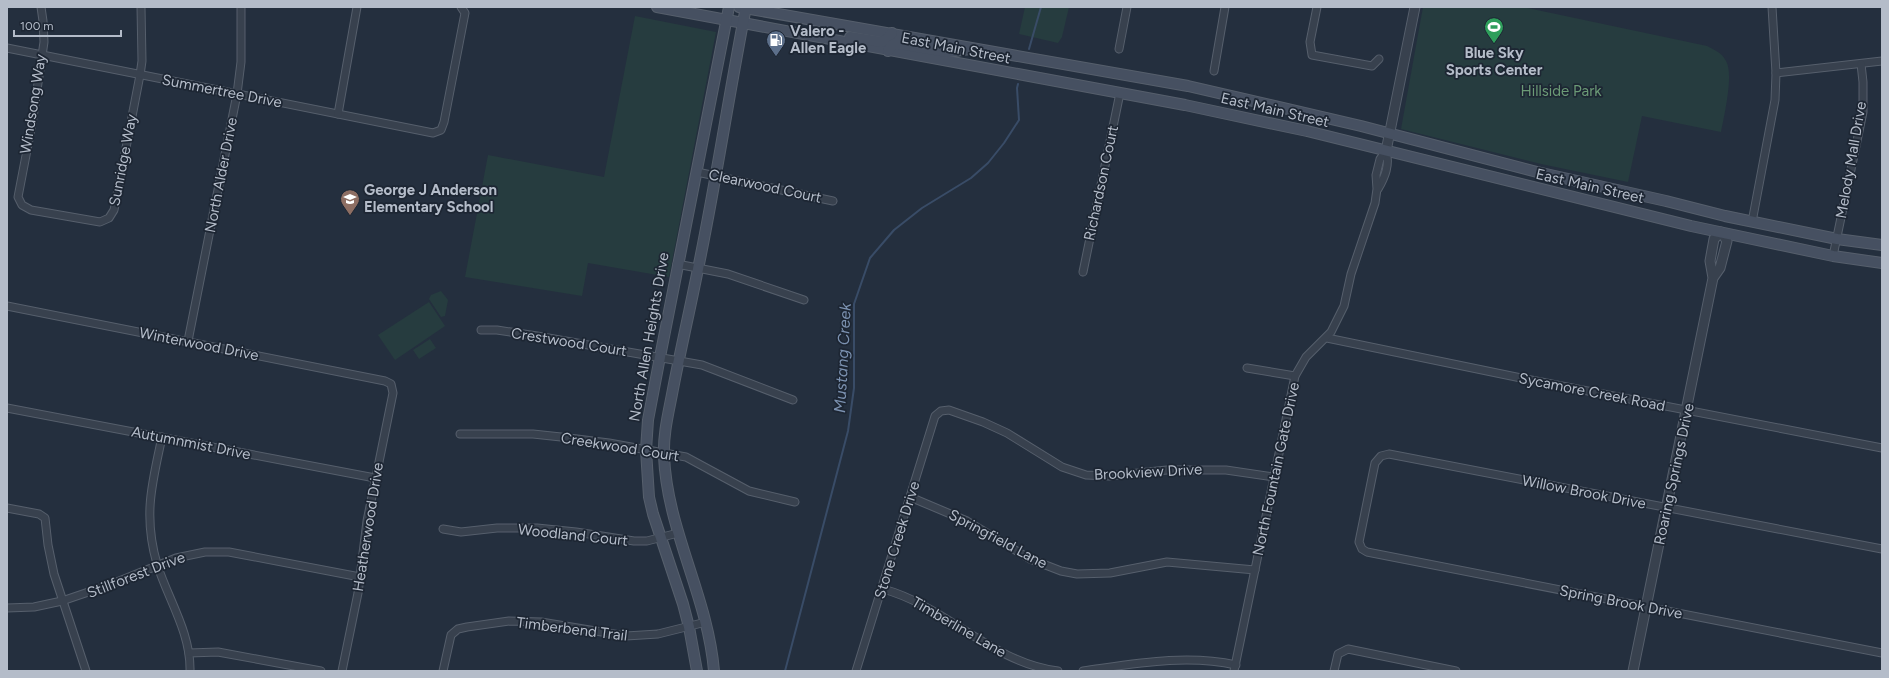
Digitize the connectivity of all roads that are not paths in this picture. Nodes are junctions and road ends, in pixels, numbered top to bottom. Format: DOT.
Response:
graph roads {
  1 [pos="41,7"];
  2 [pos="141,7"];
  3 [pos="242,7"];
  4 [pos="357,7"];
  5 [pos="461,7"];
  6 [pos="657,7"];
  7 [pos="729,7"];
  8 [pos="743,7"];
  9 [pos="1127,7"];
  10 [pos="1225,7"];
  11 [pos="1317,7"];
  12 [pos="1415,7"];
  13 [pos="1772,7"];
  14 [pos="727,21"];
  15 [pos="743,23"];
  16 [pos="892,33"];
  17 [pos="816,38"];
  18 [pos="7,48"];
  19 [pos="976,48"];
  20 [pos="1119,49"];
  21 [pos="888,51"];
  22 [pos="42,55"];
  23 [pos="1379,58"];
  24 [pos="1882,61"];
  25 [pos="1861,64"];
  26 [pos="1214,71"];
  27 [pos="140,74"];
  28 [pos="1776,74"];
  29 [pos="1120,93"];
  30 [pos="237,94"];
  31 [pos="338,114"];
  32 [pos="1389,134"];
  33 [pos="1386,151"];
  34 [pos="697,172"];
  35 [pos="1537,172"];
  36 [pos="716,176"];
  37 [pos="1534,188"];
  38 [pos="20,201"];
  39 [pos="833,201"];
  40 [pos="1725,216"];
  41 [pos="1752,222"];
  42 [pos="1721,232"];
  43 [pos="1837,239"];
  44 [pos="1882,246"];
  45 [pos="1833,256"];
  46 [pos="1882,263"];
  47 [pos="677,264"];
  48 [pos="699,267"];
  49 [pos="1083,272"];
  50 [pos="1713,278"];
  51 [pos="804,300"];
  52 [pos="7,306"];
  53 [pos="481,330"];
  54 [pos="1327,338"];
  55 [pos="188,341"];
  56 [pos="660,357"];
  57 [pos="678,360"];
  58 [pos="1247,368"];
  59 [pos="1295,376"];
  60 [pos="389,383"];
  61 [pos="793,400"];
  62 [pos="7,408"];
  63 [pos="1687,410"];
  64 [pos="941,411"];
  65 [pos="460,434"];
  66 [pos="162,437"];
  67 [pos="1882,448"];
  68 [pos="646,450"];
  69 [pos="664,453"];
  70 [pos="1274,477"];
  71 [pos="375,478"];
  72 [pos="910,497"];
  73 [pos="795,502"];
  74 [pos="7,508"];
  75 [pos="1667,508"];
  76 [pos="443,529"];
  77 [pos="678,533"];
  78 [pos="660,538"];
  79 [pos="1362,548"];
  80 [pos="1882,549"];
  81 [pos="158,565"];
  82 [pos="1255,570"];
  83 [pos="360,577"];
  84 [pos="882,589"];
  85 [pos="62,601"];
  86 [pos="1646,607"];
  87 [pos="7,608"];
  88 [pos="706,622"];
  89 [pos="689,627"];
  90 [pos="189,653"];
  91 [pos="1882,653"];
  92 [pos="1235,668"];
  93 [pos="86,671"];
  94 [pos="190,671"];
  95 [pos="321,671"];
  96 [pos="342,671"];
  97 [pos="443,671"];
  98 [pos="697,671"];
  99 [pos="714,671"];
  100 [pos="856,671"];
  101 [pos="1058,671"];
  102 [pos="1083,671"];
  103 [pos="1334,671"];
  104 [pos="1456,671"];
  105 [pos="1633,671"];
  1 -- 22 [label="street, Windsong Way"];
  2 -- 27 [label="street, Sunridge Way"];
  3 -- 30 [label="street, North Alder Drive"];
  4 -- 31 [label="street"];
  5 -- 31 [label="street, Summertree Drive"];
  6 -- 14 [label="main road, East Main Street"];
  7 -- 14 [label="main road, North Allen Heights Drive"];
  8 -- 15 [label="main road"];
  8 -- 16 [label="main road, East Main Street"];
  9 -- 20 [label="street"];
  10 -- 26 [label="street"];
  11 -- 23 [label="street"];
  12 -- 32 [label="street"];
  13 -- 28 [label="street"];
  14 -- 15 [label="main road, East Main Street"];
  14 -- 34 [label="main road, North Allen Heights Drive"];
  15 -- 17 [label="main road, East Main Street"];
  15 -- 36 [label="main road"];
  16 -- 17 [label="main road"];
  16 -- 19 [label="main road, East Main Street"];
  17 -- 21 [label="main road, East Main Street"];
  18 -- 22 [label="street, Summertree Drive"];
  19 -- 21 [label="main road"];
  19 -- 32 [label="main road, East Main Street"];
  21 -- 29 [label="main road, East Main Street"];
  22 -- 27 [label="street, Summertree Drive"];
  22 -- 38 [label="street, Windsong Way"];
  24 -- 25 [label="street"];
  25 -- 28 [label="street"];
  25 -- 43 [label="street, Melody Mall Drive"];
  27 -- 30 [label="street, Summertree Drive"];
  27 -- 38 [label="street, Sunridge Way"];
  28 -- 41 [label="street"];
  29 -- 33 [label="main road, East Main Street"];
  29 -- 49 [label="street, Richardson Court"];
  30 -- 31 [label="street, Summertree Drive"];
  30 -- 55 [label="street, North Alder Drive"];
  32 -- 33 [label="street"];
  32 -- 35 [label="main road, East Main Street"];
  33 -- 37 [label="main road, East Main Street"];
  33 -- 54 [label="street, North Fountain Gate Drive"];
  34 -- 36 [label="street, Clearwood Court"];
  34 -- 47 [label="main road, North Allen Heights Drive"];
  35 -- 37 [label="main road"];
  35 -- 40 [label="main road, East Main Street"];
  36 -- 39 [label="street, Clearwood Court"];
  36 -- 48 [label="main road"];
  37 -- 42 [label="main road, East Main Street"];
  40 -- 41 [label="main road, East Main Street"];
  40 -- 42 [label="main road"];
  41 -- 43 [label="main road, East Main Street"];
  42 -- 45 [label="main road, East Main Street"];
  42 -- 50 [label="street, Roaring Springs Drive"];
  42 -- 50 [label="street, Roaring Springs Drive"];
  43 -- 44 [label="main road, East Main Street"];
  43 -- 45 [label="street, Melody Mall Drive"];
  45 -- 46 [label="main road, East Main Street"];
  47 -- 48 [label="street"];
  47 -- 56 [label="main road, North Allen Heights Drive"];
  48 -- 51 [label="street"];
  48 -- 57 [label="main road"];
  50 -- 63 [label="street, Roaring Springs Drive"];
  52 -- 55 [label="street, Winterwood Drive"];
  53 -- 56 [label="street, Crestwood Court"];
  54 -- 59 [label="street, North Fountain Gate Drive"];
  54 -- 63 [label="street, Sycamore Creek Road"];
  55 -- 60 [label="street, Winterwood Drive"];
  56 -- 57 [label="street, Crestwood Court"];
  56 -- 68 [label="main road, North Allen Heights Drive"];
  57 -- 61 [label="street, Crestwood Court"];
  57 -- 69 [label="main road"];
  58 -- 59 [label="street"];
  59 -- 70 [label="street, North Fountain Gate Drive"];
  60 -- 71 [label="street, Heatherwood Drive"];
  62 -- 66 [label="street, Autumnmist Drive"];
  63 -- 67 [label="street, Sycamore Creek Road"];
  63 -- 75 [label="street, Roaring Springs Drive"];
  64 -- 70 [label="street, Brookview Drive"];
  64 -- 72 [label="street, Stone Creek Drive"];
  65 -- 68 [label="street, Creekwood Court"];
  66 -- 71 [label="street, Autumnmist Drive"];
  66 -- 81 [label="street"];
  68 -- 69 [label="street, Creekwood Court"];
  68 -- 78 [label="main road, North Allen Heights Drive"];
  69 -- 73 [label="street, Creekwood Court"];
  69 -- 77 [label="main road"];
  70 -- 82 [label="street, North Fountain Gate Drive"];
  71 -- 83 [label="street, Heatherwood Drive"];
  72 -- 82 [label="street, Springfield Lane"];
  72 -- 84 [label="street, Stone Creek Drive"];
  74 -- 85 [label="street"];
  75 -- 79 [label="street, Willow Brook Drive"];
  75 -- 80 [label="street, Willow Brook Drive"];
  75 -- 86 [label="street, Roaring Springs Drive"];
  76 -- 78 [label="street, Woodland Court"];
  77 -- 78 [label="street, Woodland Court"];
  77 -- 88 [label="main road"];
  78 -- 89 [label="main road, North Allen Heights Drive"];
  79 -- 86 [label="street, Spring Brook Drive"];
  81 -- 83 [label="street, Stillforest Drive"];
  81 -- 85 [label="street, Stillforest Drive"];
  81 -- 90 [label="street"];
  82 -- 92 [label="street, North Fountain Gate Drive"];
  83 -- 96 [label="street, Heatherwood Drive"];
  84 -- 100 [label="street, Stone Creek Drive"];
  84 -- 101 [label="street, Timberline Lane"];
  85 -- 87 [label="street, Stillforest Drive"];
  85 -- 93 [label="street"];
  86 -- 91 [label="street, Spring Brook Drive"];
  86 -- 105 [label="street, Roaring Springs Drive"];
  88 -- 89 [label="street, Timberbend Trail"];
  88 -- 99 [label="main road"];
  89 -- 97 [label="street, Timberbend Trail"];
  89 -- 98 [label="main road, North Allen Heights Drive"];
  90 -- 94 [label="street"];
  90 -- 95 [label="street"];
  92 -- 102 [label="street"];
  103 -- 104 [label="street"];
}
